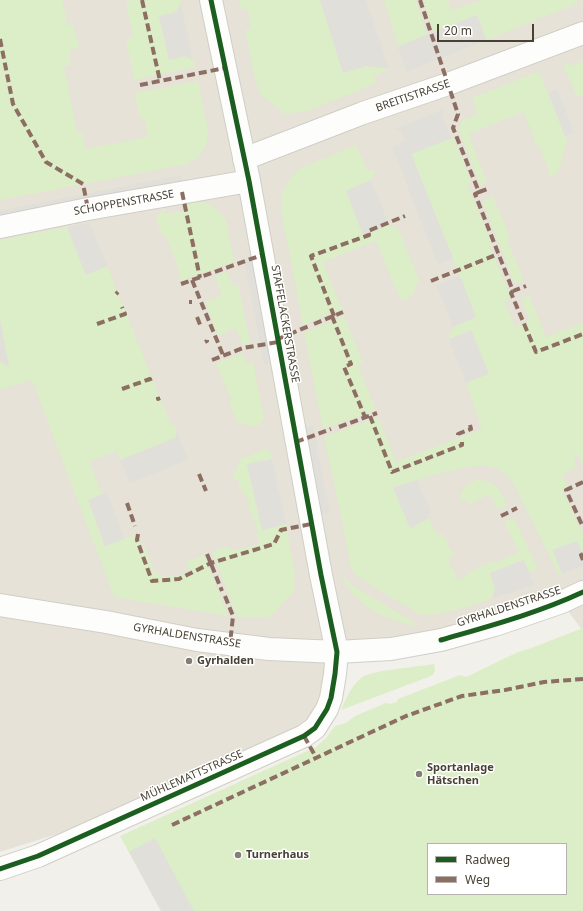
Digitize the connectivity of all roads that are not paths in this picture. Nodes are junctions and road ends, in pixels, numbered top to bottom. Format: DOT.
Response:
graph roads {
  1 [pos="211,0"];
  2 [pos="583,33"];
  3 [pos="244,159"];
  4 [pos="249,180"];
  5 [pos="0,227"];
  6 [pos="583,592"];
  7 [pos="0,605"];
  8 [pos="337,652"];
  9 [pos="0,868"];
  1 -- 3 [label="street, STAFFELACKERSTRASSE"];
  2 -- 3 [label="street, BREITISTRASSE"];
  3 -- 4 [label="street, STAFFELACKERSTRASSE"];
  4 -- 5 [label="street, SCHOPPENSTRASSE"];
  4 -- 8 [label="street, STAFFELACKERSTRASSE"];
  6 -- 8 [label="street, GYRHALDENSTRASSE"];
  7 -- 8 [label="street, GYRHALDENSTRASSE"];
  8 -- 9 [label="street, MÜHLEMATTSTRASSE"];
}
